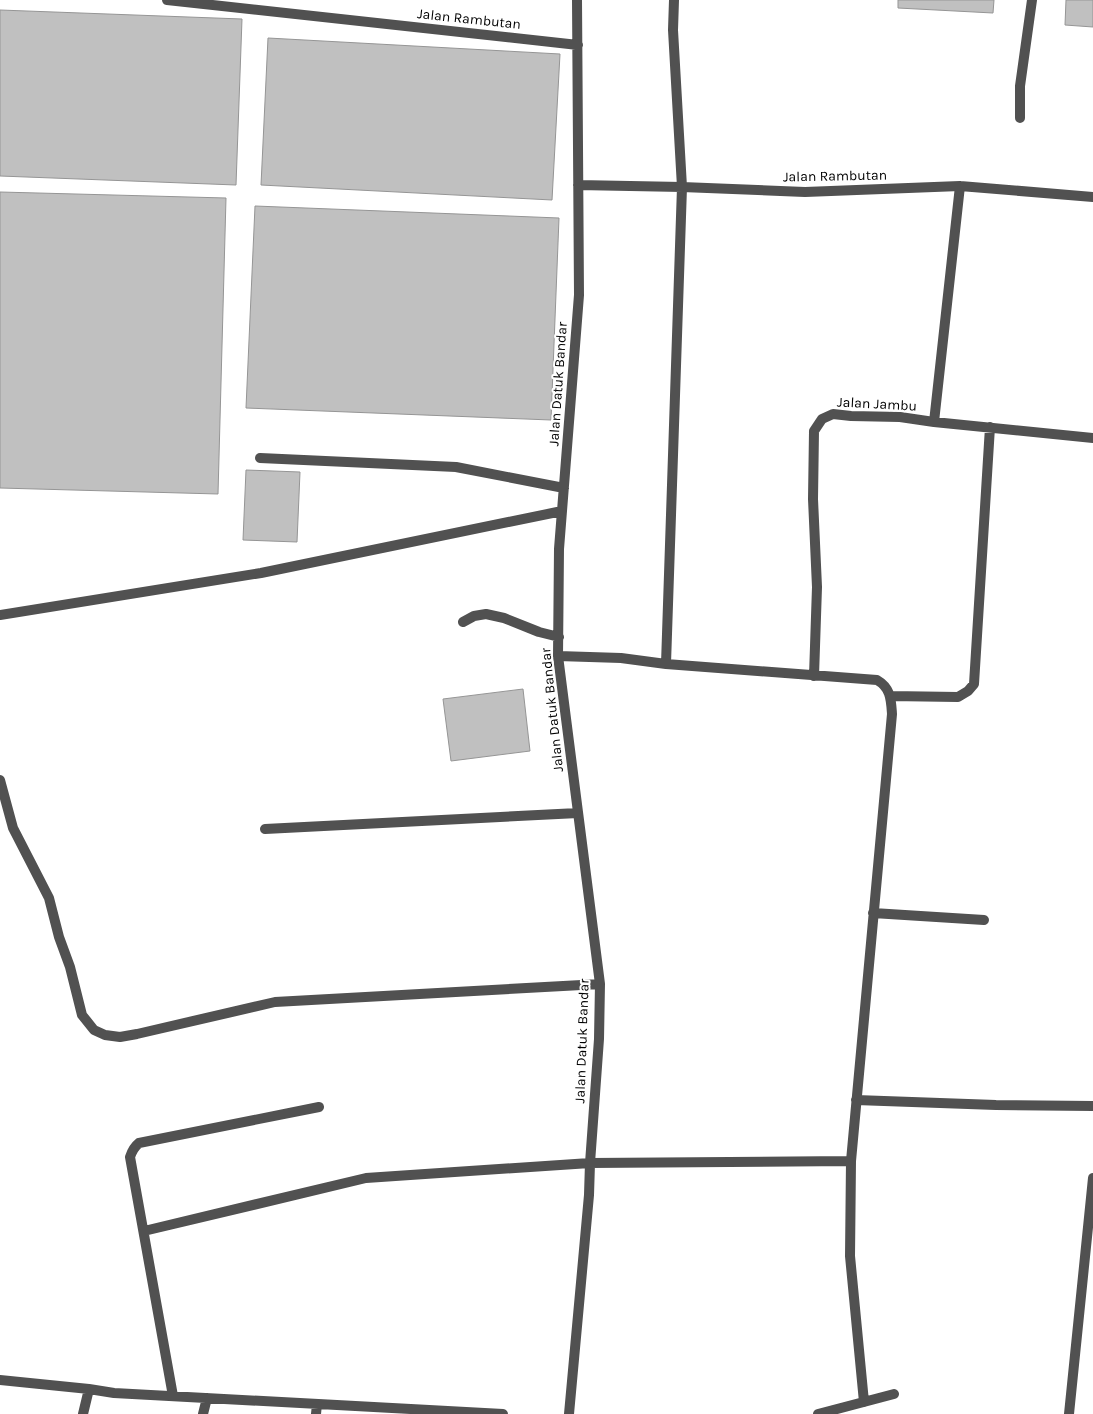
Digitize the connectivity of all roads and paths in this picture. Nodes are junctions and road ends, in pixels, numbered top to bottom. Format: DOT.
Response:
graph roads {
  1 [pos="167,0"];
  2 [pos="577,0"];
  3 [pos="674,0"];
  4 [pos="1032,0"];
  5 [pos="578,44"];
  6 [pos="1020,118"];
  7 [pos="578,185"];
  8 [pos="960,186"];
  9 [pos="682,187"];
  10 [pos="1093,197"];
  11 [pos="934,422"];
  12 [pos="990,427"];
  13 [pos="1093,438"];
  14 [pos="260,458"];
  15 [pos="564,488"];
  16 [pos="562,512"];
  17 [pos="0,616"];
  18 [pos="463,622"];
  19 [pos="558,637"];
  20 [pos="558,656"];
  21 [pos="666,664"];
  22 [pos="814,676"];
  23 [pos="890,696"];
  24 [pos="0,780"];
  25 [pos="578,813"];
  26 [pos="265,829"];
  27 [pos="873,913"];
  28 [pos="984,920"];
  29 [pos="600,984"];
  30 [pos="856,1100"];
  31 [pos="1093,1106"];
  32 [pos="319,1107"];
  33 [pos="851,1161"];
  34 [pos="590,1163"];
  35 [pos="1093,1178"];
  36 [pos="144,1231"];
  37 [pos="0,1380"];
  38 [pos="89,1389"];
  39 [pos="894,1394"];
  40 [pos="173,1396"];
  41 [pos="207,1398"];
  42 [pos="864,1402"];
  43 [pos="317,1409"];
  44 [pos="83,1414"];
  45 [pos="203,1414"];
  46 [pos="503,1414"];
  47 [pos="569,1414"];
  48 [pos="818,1414"];
  49 [pos="1069,1414"];
  1 -- 5 [label="street, Jalan Rambutan"];
  2 -- 5 [label="street, Jalan Datuk Bandar"];
  3 -- 9 [label="street"];
  4 -- 6 [label="street"];
  5 -- 7 [label="street, Jalan Datuk Bandar"];
  7 -- 9 [label="street, Jalan Rambutan"];
  7 -- 15 [label="street, Jalan Datuk Bandar"];
  8 -- 9 [label="street, Jalan Rambutan"];
  8 -- 10 [label="street, Jalan Rambutan"];
  8 -- 11 [label="street"];
  9 -- 21 [label="street"];
  11 -- 12 [label="street, Jalan Jambu"];
  11 -- 22 [label="street, Jalan Jambu"];
  12 -- 13 [label="street, Jalan Jambu"];
  12 -- 23 [label="street"];
  14 -- 15 [label="street"];
  15 -- 16 [label="street, Jalan Datuk Bandar"];
  16 -- 17 [label="street"];
  16 -- 19 [label="street, Jalan Datuk Bandar"];
  18 -- 19 [label="street"];
  19 -- 20 [label="street, Jalan Datuk Bandar"];
  20 -- 21 [label="street"];
  20 -- 25 [label="street, Jalan Datuk Bandar"];
  21 -- 22 [label="street"];
  22 -- 23 [label="street"];
  23 -- 27 [label="street"];
  24 -- 29 [label="street"];
  25 -- 26 [label="street"];
  25 -- 29 [label="street, Jalan Datuk Bandar"];
  27 -- 28 [label="street"];
  27 -- 30 [label="street"];
  29 -- 34 [label="street, Jalan Datuk Bandar"];
  30 -- 31 [label="street"];
  30 -- 33 [label="street"];
  32 -- 36 [label="street"];
  33 -- 34 [label="street"];
  33 -- 42 [label="street"];
  34 -- 36 [label="street"];
  34 -- 47 [label="street, Jalan Datuk Bandar"];
  35 -- 49 [label="street"];
  36 -- 40 [label="street"];
  37 -- 38 [label="street"];
  38 -- 40 [label="street"];
  38 -- 44 [label="street"];
  39 -- 42 [label="street"];
  40 -- 41 [label="street"];
  41 -- 43 [label="street"];
  41 -- 45 [label="street"];
  42 -- 48 [label="street"];
  43 -- 46 [label="street"];
}
